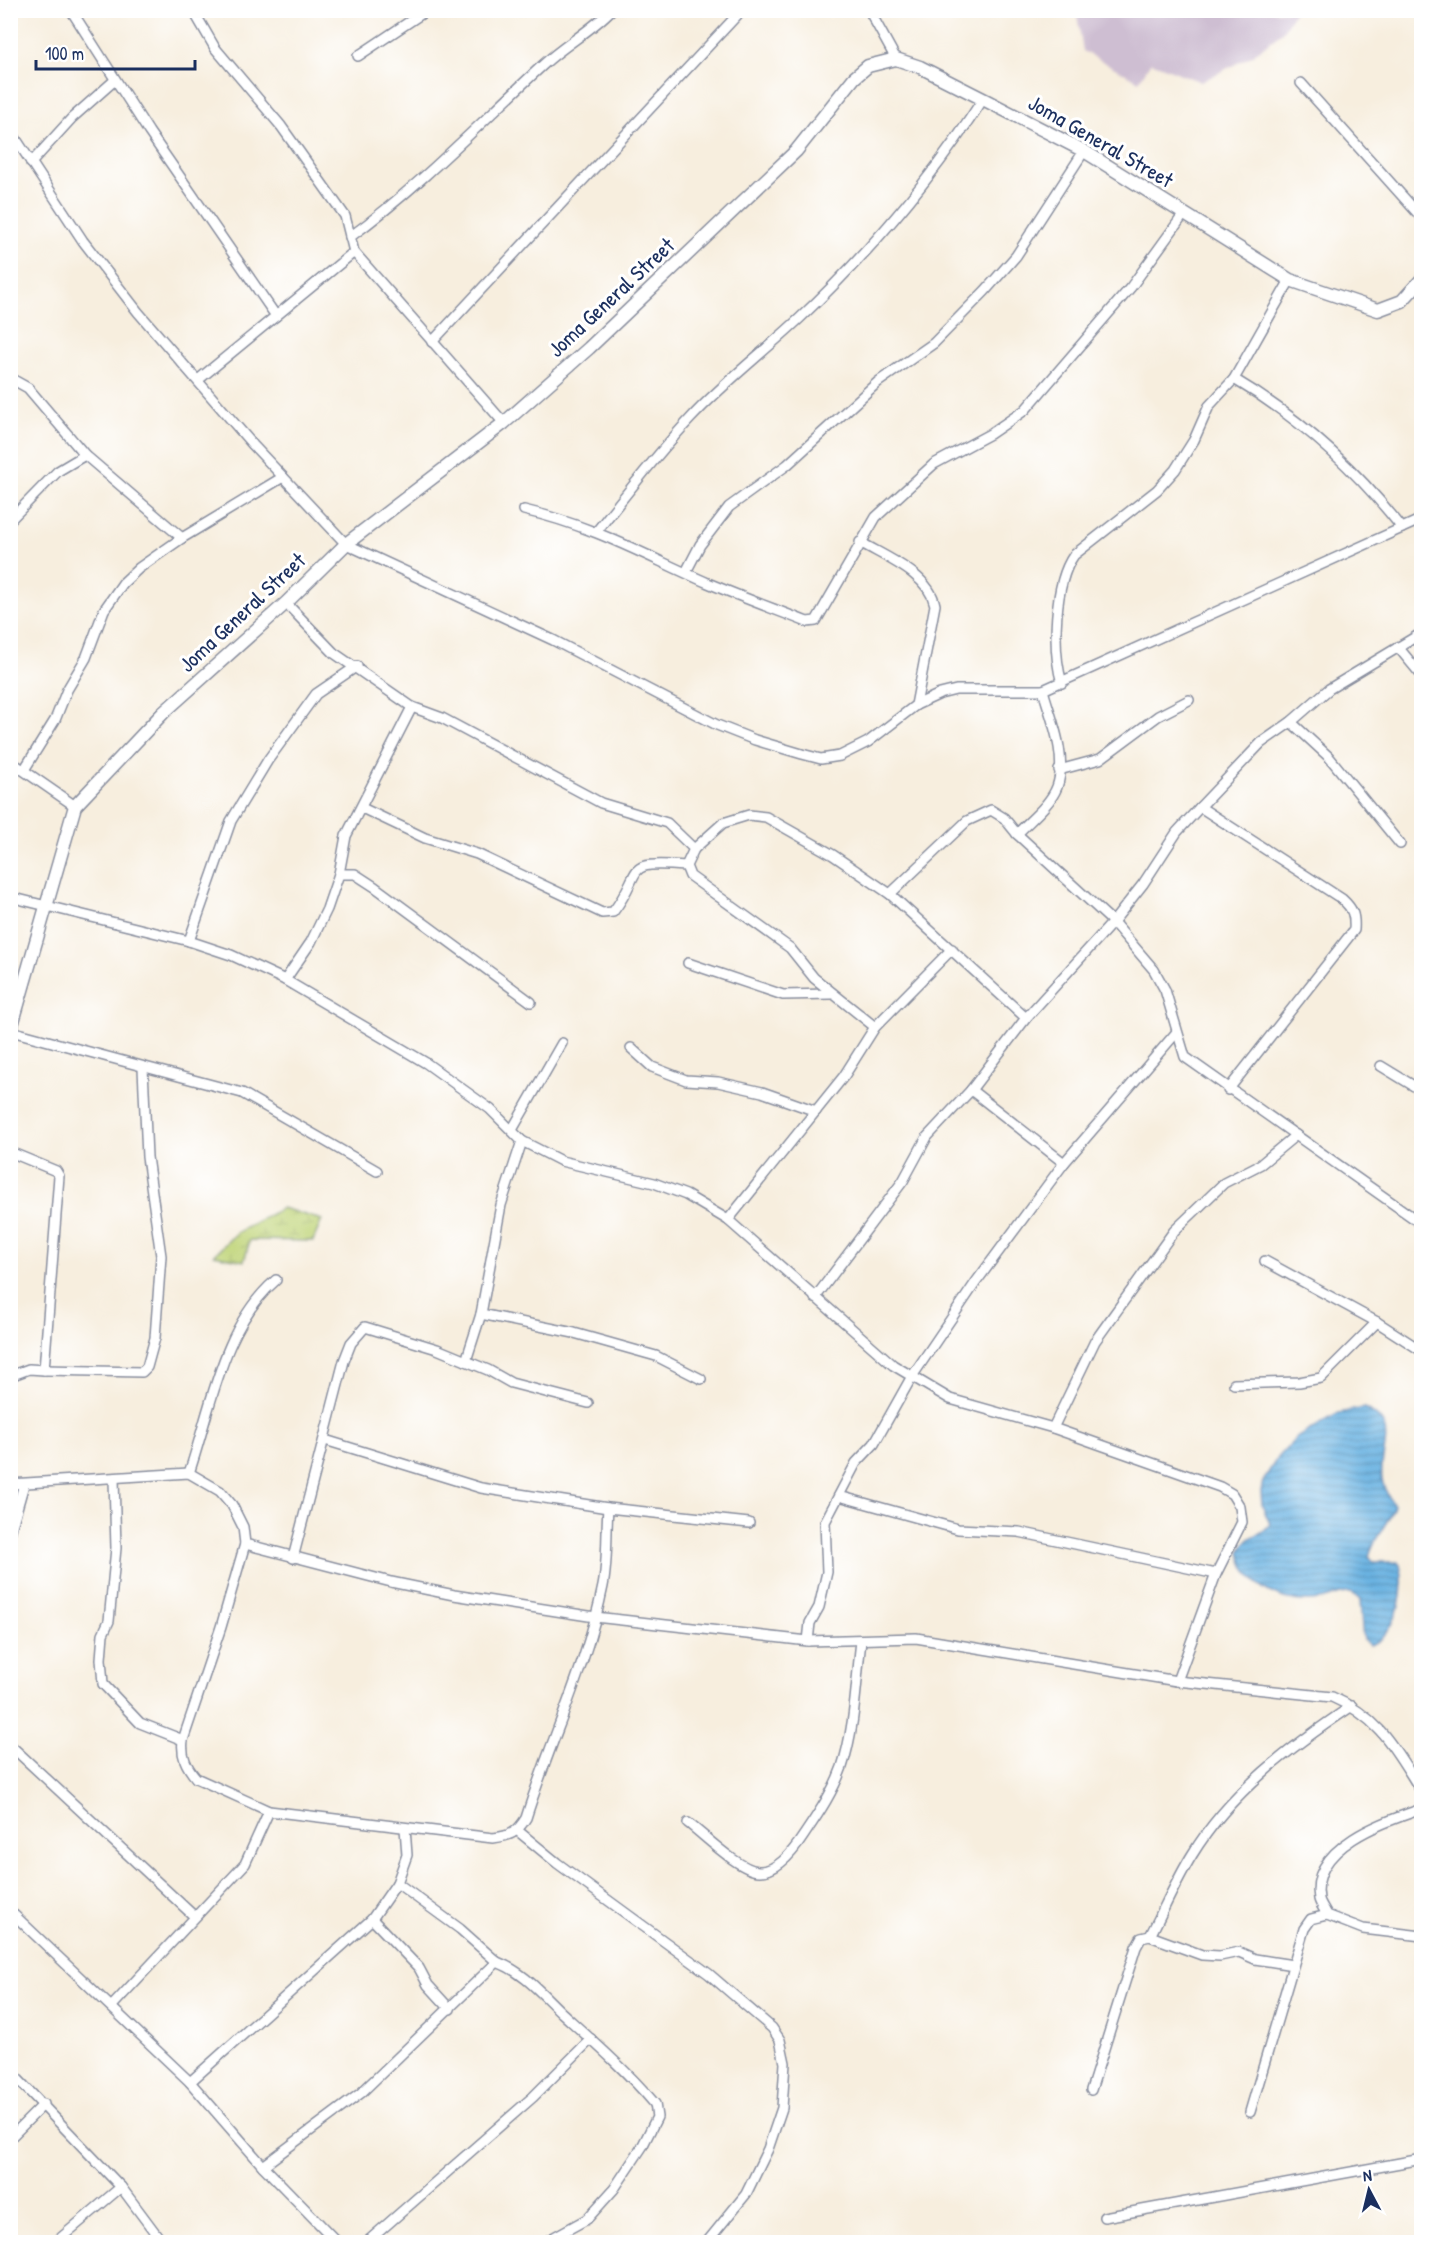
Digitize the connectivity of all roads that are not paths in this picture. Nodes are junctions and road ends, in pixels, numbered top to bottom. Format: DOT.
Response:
graph roads {
  1 [pos="71,10"];
  2 [pos="194,10"];
  3 [pos="427,10"];
  4 [pos="611,10"];
  5 [pos="742,10"];
  6 [pos="869,10"];
  7 [pos="358,56"];
  8 [pos="896,59"];
  9 [pos="115,80"];
  10 [pos="1301,83"];
  11 [pos="983,99"];
  12 [pos="10,130"];
  13 [pos="1084,151"];
  14 [pos="31,163"];
  15 [pos="1184,214"];
  16 [pos="1422,218"];
  17 [pos="350,237"];
  18 [pos="354,252"];
  19 [pos="1422,279"];
  20 [pos="1290,280"];
  21 [pos="276,316"];
  22 [pos="432,342"];
  23 [pos="10,378"];
  24 [pos="1234,379"];
  25 [pos="198,380"];
  26 [pos="504,423"];
  27 [pos="85,455"];
  28 [pos="283,477"];
  29 [pos="524,510"];
  30 [pos="1422,519"];
  31 [pos="10,520"];
  32 [pos="1402,528"];
  33 [pos="597,531"];
  34 [pos="182,538"];
  35 [pos="860,542"];
  36 [pos="346,544"];
  37 [pos="686,572"];
  38 [pos="286,603"];
  39 [pos="1422,633"];
  40 [pos="1398,647"];
  41 [pos="357,666"];
  42 [pos="1422,676"];
  43 [pos="1062,683"];
  44 [pos="1043,690"];
  45 [pos="1189,700"];
  46 [pos="916,705"];
  47 [pos="412,707"];
  48 [pos="1291,722"];
  49 [pos="10,761"];
  50 [pos="24,770"];
  51 [pos="1059,770"];
  52 [pos="75,806"];
  53 [pos="1200,807"];
  54 [pos="362,808"];
  55 [pos="1017,834"];
  56 [pos="1400,844"];
  57 [pos="694,849"];
  58 [pos="686,866"];
  59 [pos="339,874"];
  60 [pos="890,894"];
  61 [pos="10,897"];
  62 [pos="45,907"];
  63 [pos="1113,922"];
  64 [pos="189,941"];
  65 [pos="952,949"];
  66 [pos="688,963"];
  67 [pos="285,980"];
  68 [pos="832,993"];
  69 [pos="531,1002"];
  70 [pos="1026,1018"];
  71 [pos="875,1027"];
  72 [pos="11,1032"];
  73 [pos="1176,1033"];
  74 [pos="562,1043"];
  75 [pos="631,1047"];
  76 [pos="1381,1066"];
  77 [pos="143,1068"];
  78 [pos="971,1090"];
  79 [pos="1228,1090"];
  80 [pos="1422,1091"];
  81 [pos="816,1111"];
  82 [pos="512,1130"];
  83 [pos="1296,1135"];
  84 [pos="522,1141"];
  85 [pos="10,1152"];
  86 [pos="1064,1163"];
  87 [pos="377,1171"];
  88 [pos="728,1220"];
  89 [pos="1422,1224"];
  90 [pos="1265,1261"];
  91 [pos="276,1280"];
  92 [pos="815,1298"];
  93 [pos="480,1314"];
  94 [pos="1377,1322"];
  95 [pos="1422,1351"];
  96 [pos="466,1361"];
  97 [pos="44,1370"];
  98 [pos="10,1376"];
  99 [pos="701,1378"];
  100 [pos="911,1378"];
  101 [pos="1234,1384"];
  102 [pos="588,1403"];
  103 [pos="1053,1428"];
  104 [pos="326,1440"];
  105 [pos="189,1473"];
  106 [pos="114,1479"];
  107 [pos="10,1484"];
  108 [pos="24,1484"];
  109 [pos="839,1496"];
  110 [pos="608,1508"];
  111 [pos="749,1523"];
  112 [pos="10,1533"];
  113 [pos="245,1544"];
  114 [pos="293,1558"];
  115 [pos="1216,1574"];
  116 [pos="595,1617"];
  117 [pos="808,1641"];
  118 [pos="861,1641"];
  119 [pos="1177,1681"];
  120 [pos="1352,1706"];
  121 [pos="183,1740"];
  122 [pos="10,1745"];
  123 [pos="1422,1792"];
  124 [pos="1422,1809"];
  125 [pos="269,1811"];
  126 [pos="688,1823"];
  127 [pos="405,1828"];
  128 [pos="518,1831"];
  129 [pos="397,1883"];
  130 [pos="10,1911"];
  131 [pos="1327,1915"];
  132 [pos="194,1916"];
  133 [pos="372,1918"];
  134 [pos="1150,1936"];
  135 [pos="1422,1936"];
  136 [pos="497,1962"];
  137 [pos="1293,1965"];
  138 [pos="113,2006"];
  139 [pos="450,2009"];
  140 [pos="591,2039"];
  141 [pos="10,2071"];
  142 [pos="190,2082"];
  143 [pos="1091,2090"];
  144 [pos="44,2104"];
  145 [pos="1250,2112"];
  146 [pos="10,2138"];
  147 [pos="1422,2159"];
  148 [pos="263,2166"];
  149 [pos="121,2187"];
  150 [pos="1104,2217"];
  151 [pos="56,2242"];
  152 [pos="162,2242"];
  153 [pos="337,2242"];
  154 [pos="367,2242"];
  155 [pos="545,2242"];
  156 [pos="707,2242"];
  1 -- 9 [label="street"];
  2 -- 17 [label="street"];
  3 -- 7 [label="street"];
  4 -- 17 [label="street"];
  5 -- 22 [label="street"];
  6 -- 8 [label="street"];
  8 -- 11 [label="street, Joma General Street"];
  8 -- 26 [label="street, Joma General Street"];
  9 -- 14 [label="street"];
  9 -- 21 [label="street"];
  10 -- 16 [label="street"];
  11 -- 13 [label="street, Joma General Street"];
  11 -- 33 [label="street"];
  12 -- 14 [label="street"];
  13 -- 15 [label="street, Joma General Street"];
  13 -- 37 [label="street"];
  14 -- 25 [label="street"];
  15 -- 20 [label="street, Joma General Street"];
  15 -- 35 [label="street"];
  17 -- 18 [label="street"];
  18 -- 21 [label="street"];
  18 -- 22 [label="street"];
  19 -- 20 [label="street, Joma General Street"];
  20 -- 24 [label="street"];
  21 -- 25 [label="street"];
  22 -- 26 [label="street"];
  23 -- 27 [label="street"];
  24 -- 32 [label="street"];
  24 -- 43 [label="street"];
  25 -- 28 [label="street"];
  26 -- 36 [label="street, Joma General Street"];
  27 -- 31 [label="street"];
  27 -- 34 [label="street"];
  28 -- 34 [label="street"];
  28 -- 36 [label="street"];
  29 -- 33 [label="street"];
  30 -- 32 [label="street"];
  32 -- 43 [label="street"];
  33 -- 37 [label="street"];
  34 -- 50 [label="street"];
  35 -- 37 [label="street"];
  35 -- 46 [label="street"];
  36 -- 38 [label="street, Joma General Street"];
  36 -- 46 [label="street"];
  38 -- 41 [label="street"];
  38 -- 52 [label="street, Joma General Street"];
  39 -- 40 [label="street"];
  40 -- 42 [label="street"];
  40 -- 48 [label="street"];
  41 -- 47 [label="street"];
  41 -- 64 [label="street"];
  43 -- 44 [label="street"];
  44 -- 46 [label="street"];
  44 -- 51 [label="street"];
  45 -- 51 [label="street"];
  47 -- 54 [label="street"];
  47 -- 57 [label="street"];
  48 -- 53 [label="street"];
  48 -- 56 [label="street"];
  49 -- 50 [label="street"];
  50 -- 52 [label="street"];
  51 -- 55 [label="street"];
  52 -- 62 [label="street, Joma General Street"];
  53 -- 63 [label="street"];
  53 -- 79 [label="street"];
  54 -- 58 [label="street"];
  54 -- 59 [label="street"];
  55 -- 60 [label="street"];
  55 -- 63 [label="street"];
  57 -- 58 [label="street"];
  57 -- 60 [label="street"];
  58 -- 68 [label="street"];
  59 -- 67 [label="street"];
  59 -- 69 [label="street"];
  60 -- 65 [label="street"];
  61 -- 62 [label="street"];
  62 -- 64 [label="street"];
  62 -- 72 [label="street, Joma General Street"];
  63 -- 70 [label="street"];
  63 -- 73 [label="street"];
  64 -- 67 [label="street"];
  65 -- 70 [label="street"];
  65 -- 71 [label="street"];
  66 -- 68 [label="street"];
  67 -- 82 [label="street"];
  68 -- 71 [label="street"];
  70 -- 78 [label="street"];
  71 -- 81 [label="street"];
  72 -- 77 [label="street"];
  73 -- 79 [label="street"];
  73 -- 86 [label="street"];
  74 -- 82 [label="street"];
  75 -- 81 [label="street"];
  76 -- 80 [label="street"];
  77 -- 87 [label="street"];
  77 -- 97 [label="street"];
  78 -- 86 [label="street"];
  78 -- 92 [label="street"];
  79 -- 83 [label="street"];
  81 -- 88 [label="street"];
  82 -- 84 [label="street"];
  83 -- 89 [label="street"];
  83 -- 103 [label="street"];
  84 -- 88 [label="street"];
  84 -- 93 [label="street"];
  85 -- 97 [label="street"];
  86 -- 100 [label="street"];
  88 -- 92 [label="street"];
  90 -- 94 [label="street"];
  91 -- 105 [label="street"];
  92 -- 100 [label="street"];
  93 -- 96 [label="street"];
  93 -- 99 [label="street"];
  94 -- 95 [label="street"];
  94 -- 101 [label="street"];
  96 -- 102 [label="street"];
  96 -- 104 [label="street"];
  97 -- 98 [label="street"];
  100 -- 103 [label="street"];
  100 -- 109 [label="street"];
  103 -- 115 [label="street"];
  104 -- 110 [label="street"];
  104 -- 114 [label="street"];
  105 -- 106 [label="street"];
  105 -- 113 [label="street"];
  106 -- 108 [label="street"];
  106 -- 121 [label="street"];
  107 -- 108 [label="street"];
  108 -- 112 [label="street"];
  109 -- 115 [label="street"];
  109 -- 117 [label="street"];
  110 -- 111 [label="street"];
  110 -- 116 [label="street"];
  113 -- 114 [label="street"];
  113 -- 121 [label="street"];
  114 -- 116 [label="street"];
  115 -- 119 [label="street"];
  116 -- 117 [label="street"];
  116 -- 128 [label="street"];
  117 -- 118 [label="street"];
  118 -- 119 [label="street"];
  118 -- 126 [label="street"];
  119 -- 120 [label="street"];
  120 -- 123 [label="street"];
  120 -- 134 [label="street"];
  121 -- 125 [label="street"];
  122 -- 132 [label="street"];
  124 -- 131 [label="street"];
  125 -- 127 [label="street"];
  125 -- 132 [label="street"];
  127 -- 128 [label="street"];
  127 -- 129 [label="street"];
  128 -- 156 [label="street"];
  129 -- 133 [label="street"];
  129 -- 136 [label="street"];
  130 -- 138 [label="street"];
  131 -- 135 [label="street"];
  131 -- 137 [label="street"];
  132 -- 138 [label="street"];
  133 -- 139 [label="street"];
  133 -- 142 [label="street"];
  134 -- 137 [label="street"];
  134 -- 143 [label="street"];
  136 -- 139 [label="street"];
  136 -- 140 [label="street"];
  137 -- 145 [label="street"];
  138 -- 142 [label="street"];
  139 -- 148 [label="street"];
  140 -- 154 [label="street"];
  140 -- 155 [label="street"];
  141 -- 144 [label="street"];
  142 -- 148 [label="street"];
  144 -- 146 [label="street"];
  144 -- 149 [label="street"];
  147 -- 150 [label="street"];
  148 -- 153 [label="street"];
  149 -- 151 [label="street"];
  149 -- 152 [label="street"];
}
